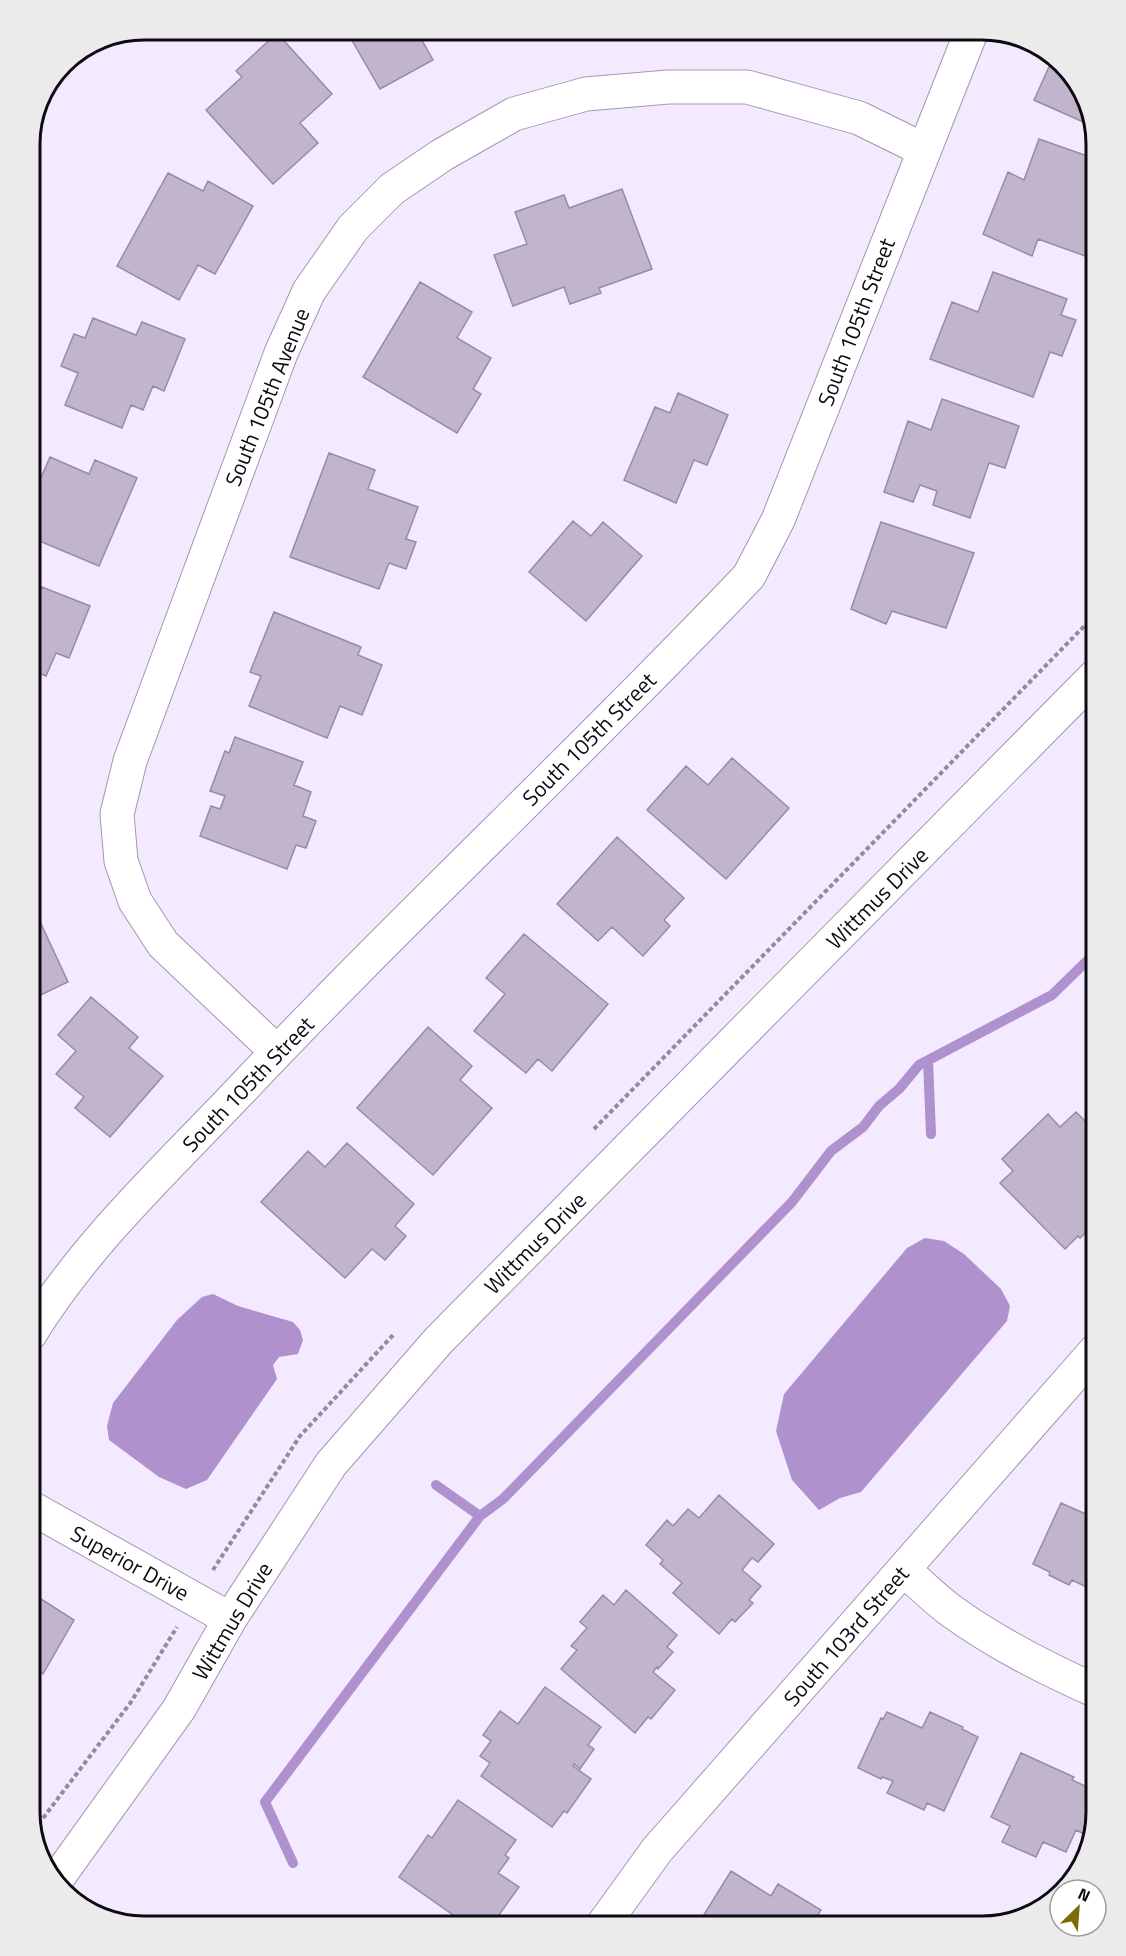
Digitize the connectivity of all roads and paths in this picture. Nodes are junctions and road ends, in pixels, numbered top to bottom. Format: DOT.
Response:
graph roads {
  1 [pos="968,41"];
  2 [pos="924,150"];
  3 [pos="1086,685"];
  4 [pos="277,1052"];
  5 [pos="40,1318"];
  6 [pos="1086,1361"];
  7 [pos="40,1512"];
  8 [pos="904,1570"];
  9 [pos="230,1619"];
  10 [pos="1086,1686"];
  11 [pos="61,1873"];
  12 [pos="610,1916"];
  1 -- 2 [label="street, South 105th Street"];
  2 -- 4 [label="street, South 105th Street"];
  2 -- 4 [label="street, South 105th Avenue"];
  3 -- 9 [label="street, Wittmus Drive"];
  4 -- 5 [label="street, South 105th Street"];
  6 -- 8 [label="street, South 103rd Street"];
  7 -- 9 [label="street, Superior Drive"];
  8 -- 10 [label="street"];
  8 -- 12 [label="street, South 103rd Street"];
  9 -- 11 [label="street, Wittmus Drive"];
}
